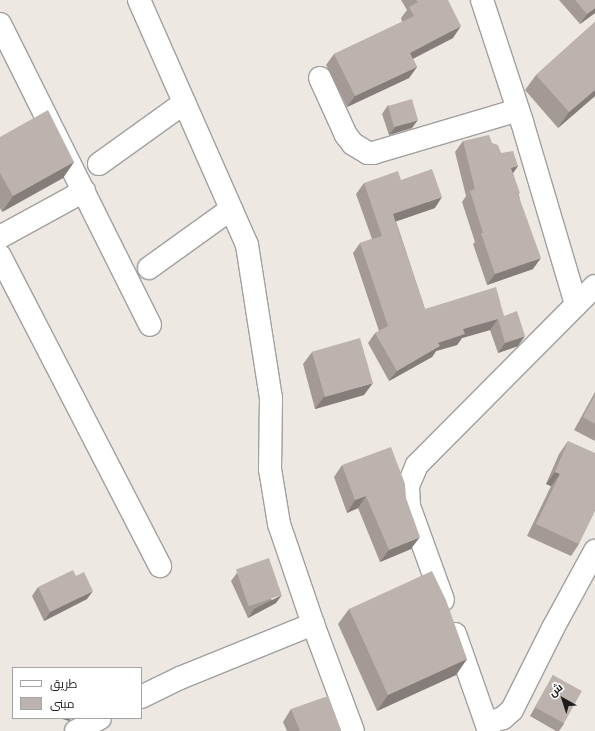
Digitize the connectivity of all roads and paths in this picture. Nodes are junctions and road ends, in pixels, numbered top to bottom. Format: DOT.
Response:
graph roads {
  1 [pos="139,0"];
  2 [pos="482,0"];
  3 [pos="0,24"];
  4 [pos="320,78"];
  5 [pos="184,103"];
  6 [pos="518,110"];
  7 [pos="99,164"];
  8 [pos="84,191"];
  9 [pos="231,209"];
  10 [pos="0,237"];
  11 [pos="0,256"];
  12 [pos="149,268"];
  13 [pos="595,286"];
  14 [pos="576,304"];
  15 [pos="150,325"];
  16 [pos="595,551"];
  17 [pos="160,566"];
  18 [pos="313,624"];
  19 [pos="142,697"];
  20 [pos="98,719"];
  21 [pos="488,727"];
  22 [pos="76,731"];
  23 [pos="353,731"];
  1 -- 5 [label="street"];
  2 -- 6 [label="street"];
  3 -- 8 [label="street"];
  4 -- 6 [label="street"];
  5 -- 7 [label="street"];
  5 -- 9 [label="street"];
  6 -- 14 [label="street"];
  8 -- 10 [label="street"];
  8 -- 15 [label="street"];
  9 -- 12 [label="street"];
  9 -- 18 [label="street"];
  11 -- 17 [label="street"];
  13 -- 14 [label="street"];
  14 -- 21 [label="street"];
  16 -- 21 [label="street"];
  18 -- 19 [label="street"];
  18 -- 23 [label="street"];
  20 -- 22 [label="street"];
}
